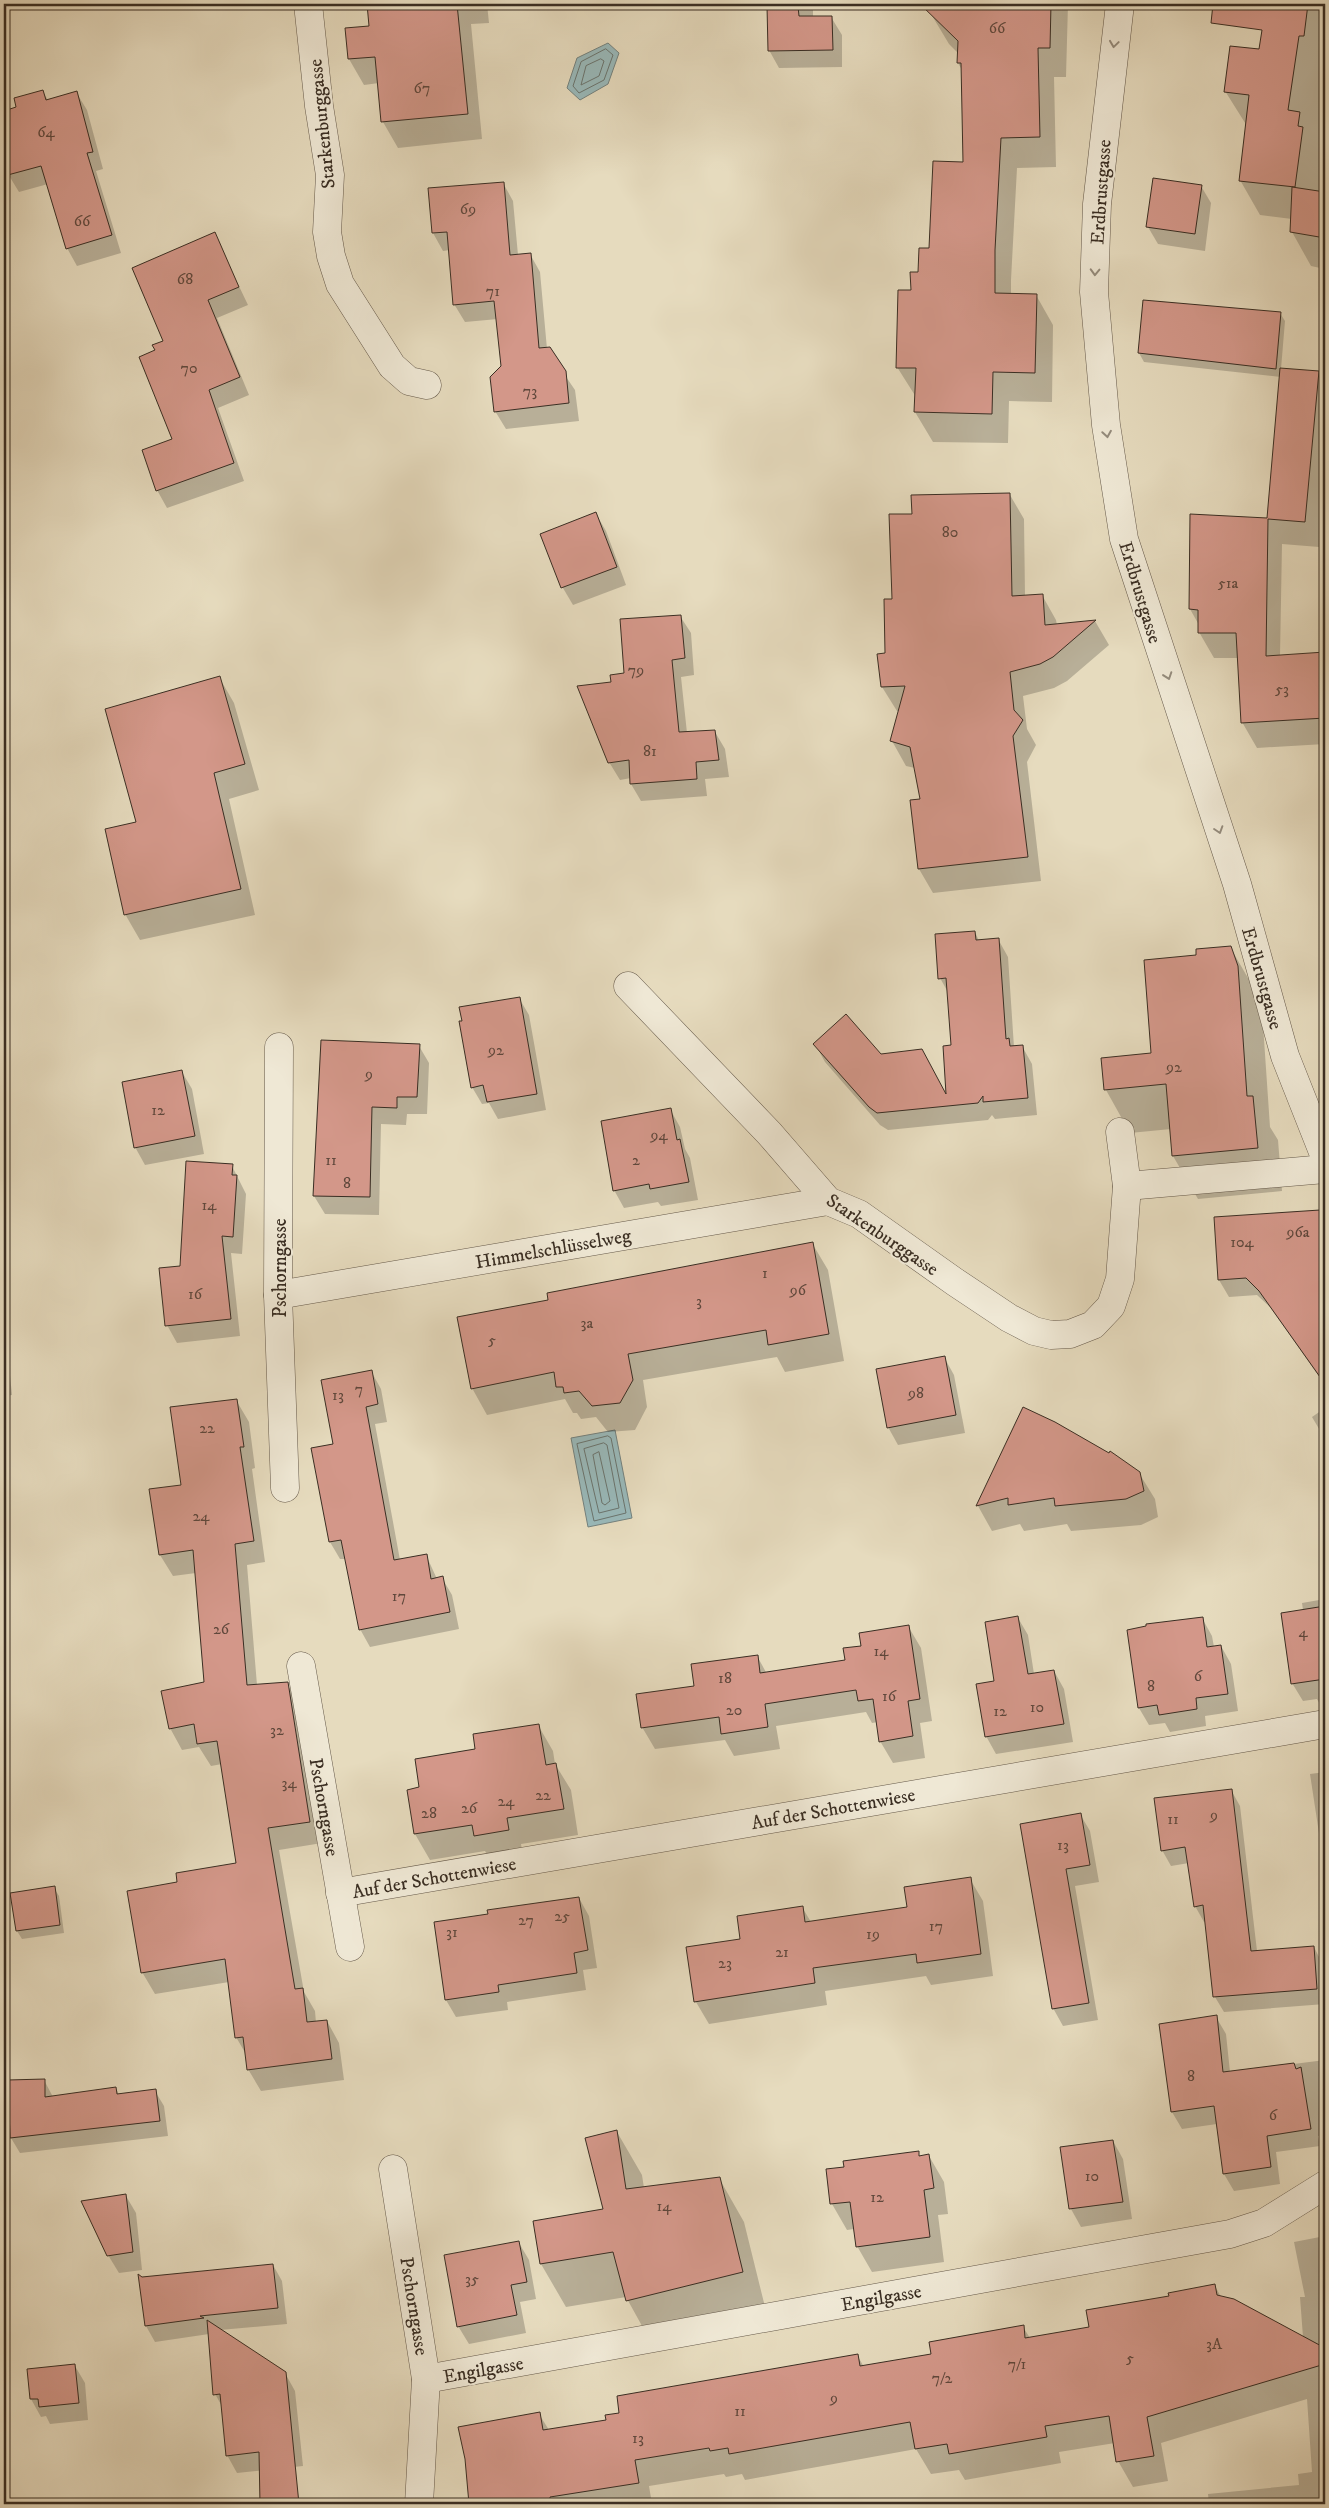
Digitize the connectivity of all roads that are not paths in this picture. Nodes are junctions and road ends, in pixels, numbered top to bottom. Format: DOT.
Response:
graph roads {
  1 [pos="308,4"];
  2 [pos="1120,4"];
  3 [pos="427,385"];
  4 [pos="628,986"];
  5 [pos="279,1047"];
  6 [pos="1120,1132"];
  7 [pos="1325,1157"];
  8 [pos="1325,1170"];
  9 [pos="1127,1186"];
  10 [pos="828,1201"];
  11 [pos="278,1296"];
  12 [pos="285,1488"];
  13 [pos="301,1666"];
  14 [pos="1325,1724"];
  15 [pos="340,1893"];
  16 [pos="350,1947"];
  17 [pos="393,2169"];
  18 [pos="1325,2185"];
  19 [pos="426,2379"];
  20 [pos="420,2504"];
  1 -- 3 [label="street, Starkenburggasse"];
  2 -- 7 [label="street, Erdbrustgasse, one-way"];
  4 -- 10 [label="street, Starkenburggasse"];
  5 -- 11 [label="street, Pschorngasse"];
  6 -- 9 [label="street, Starkenburggasse"];
  8 -- 9 [label="street"];
  9 -- 10 [label="street, Starkenburggasse"];
  10 -- 11 [label="street, Himmelschlüsselweg"];
  11 -- 12 [label="street, Pschorngasse"];
  13 -- 15 [label="street, Pschorngasse"];
  14 -- 15 [label="street, Auf der Schottenwiese"];
  15 -- 16 [label="street, Pschorngasse"];
  17 -- 19 [label="street, Pschorngasse"];
  18 -- 19 [label="street, Engilgasse"];
  19 -- 20 [label="street, Pschorngasse"];
}
